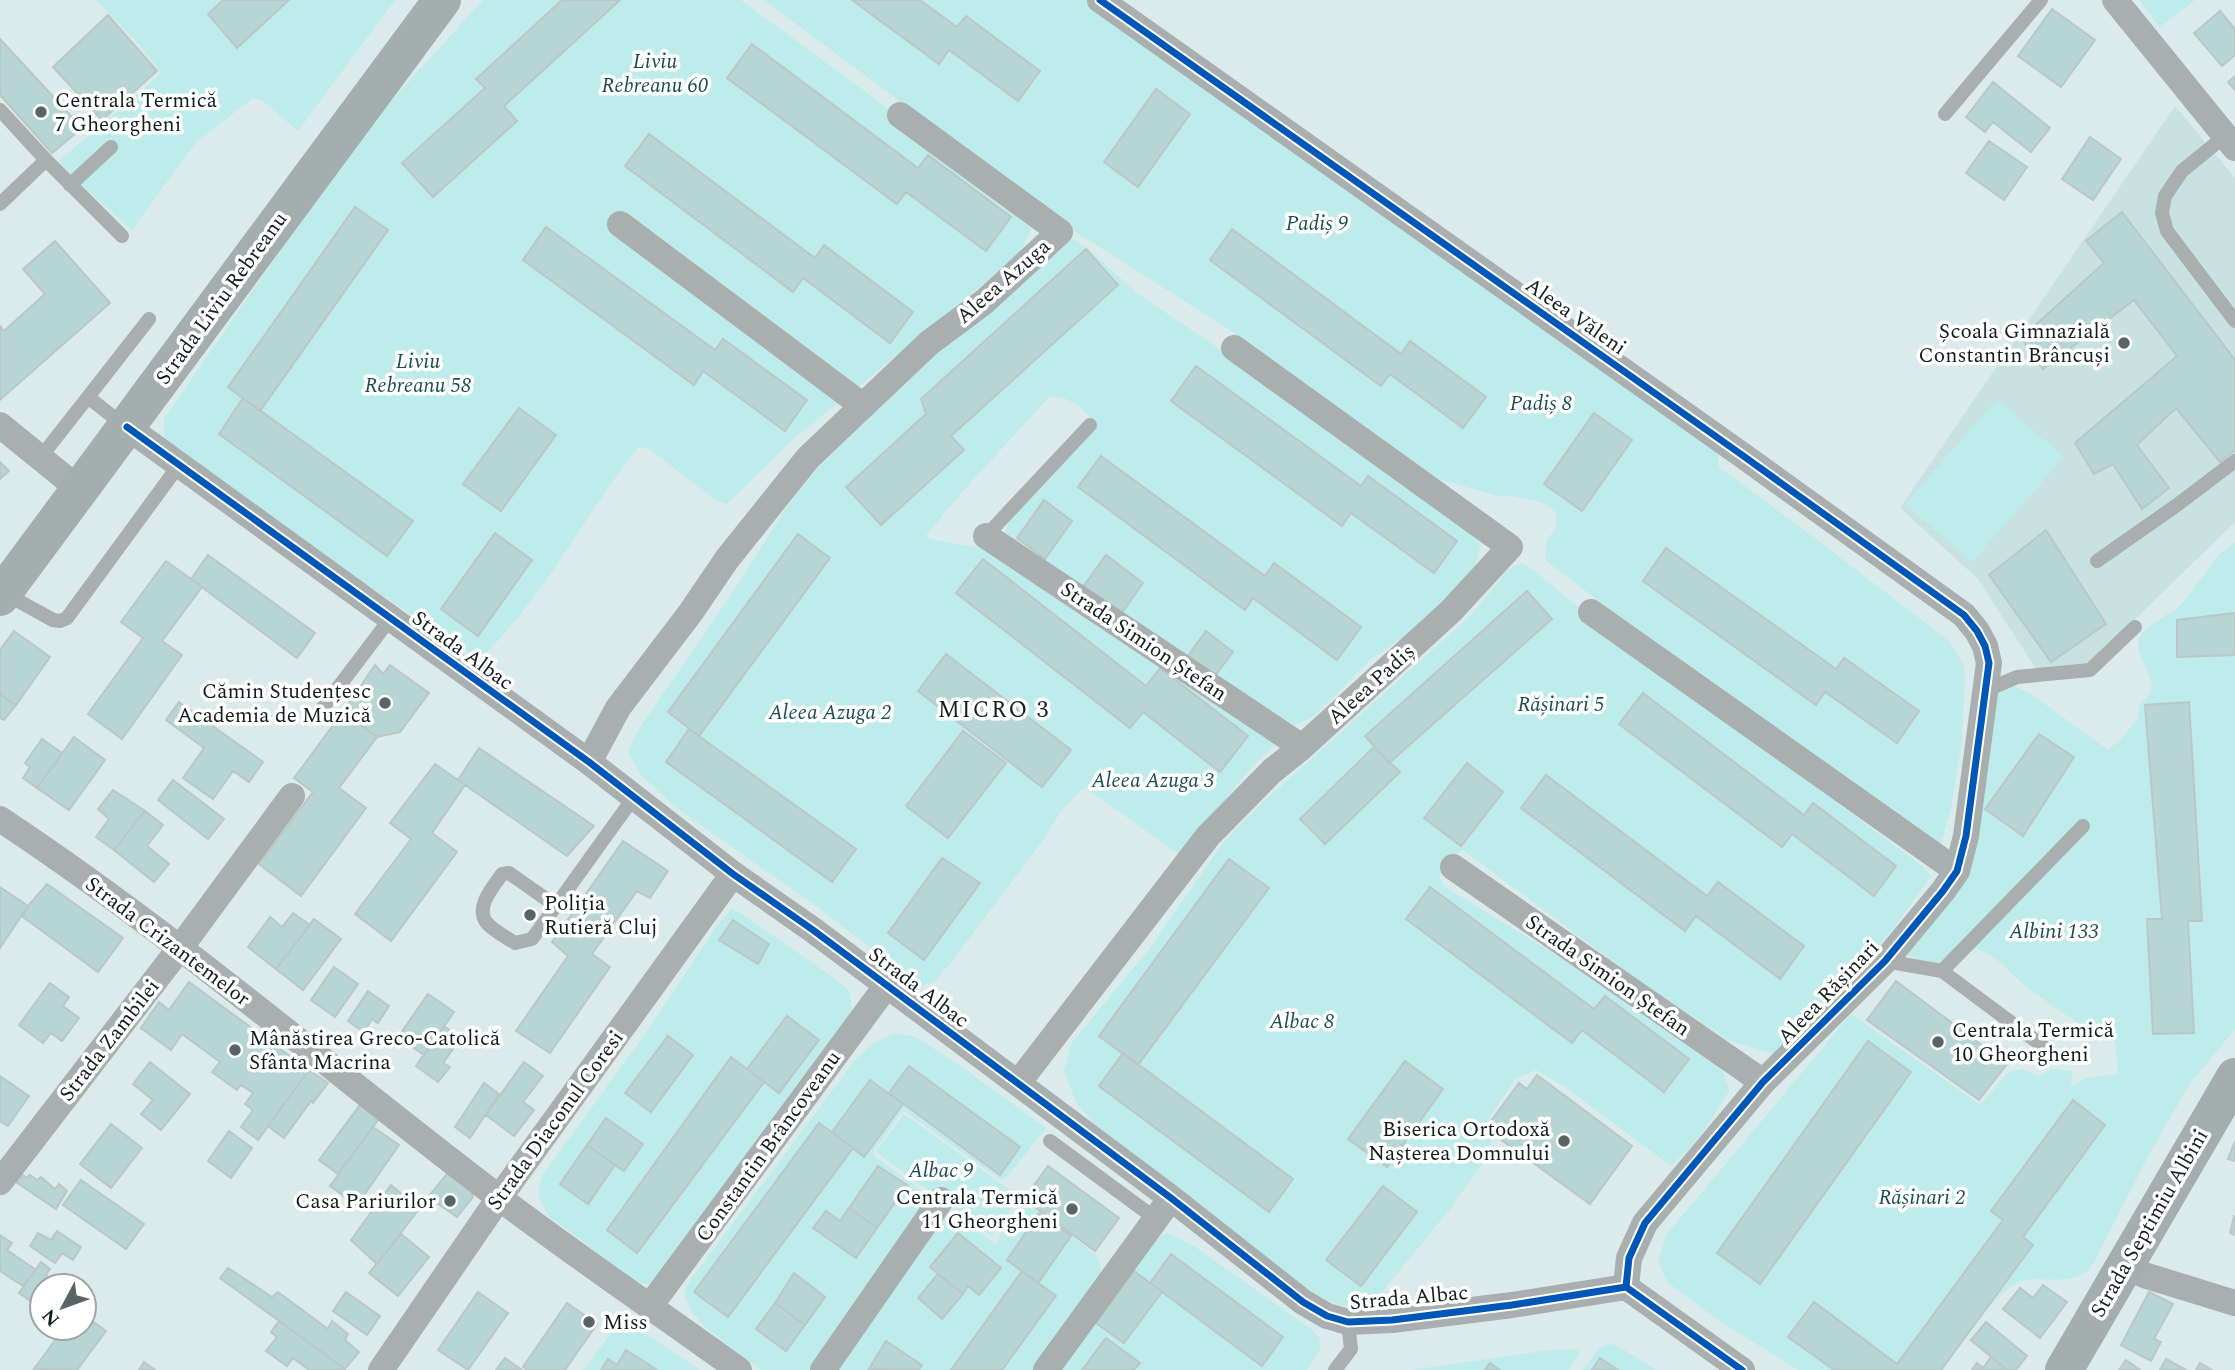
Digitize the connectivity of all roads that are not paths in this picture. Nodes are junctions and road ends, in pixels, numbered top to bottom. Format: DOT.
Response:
graph roads {
  1 [pos="442,0"];
  2 [pos="1100,0"];
  3 [pos="2041,0"];
  4 [pos="2115,0"];
  5 [pos="0,110"];
  6 [pos="1945,114"];
  7 [pos="900,115"];
  8 [pos="2230,142"];
  9 [pos="111,147"];
  10 [pos="46,160"];
  11 [pos="70,185"];
  12 [pos="0,204"];
  13 [pos="620,223"];
  14 [pos="122,236"];
  15 [pos="149,319"];
  16 [pos="2235,321"];
  17 [pos="1234,348"];
  18 [pos="88,397"];
  19 [pos="863,406"];
  20 [pos="0,425"];
  21 [pos="1090,425"];
  22 [pos="127,428"];
  23 [pos="40,458"];
  24 [pos="2235,461"];
  25 [pos="179,465"];
  26 [pos="80,490"];
  27 [pos="986,536"];
  28 [pos="2097,561"];
  29 [pos="4,586"];
  30 [pos="1591,612"];
  31 [pos="390,619"];
  32 [pos="2135,627"];
  33 [pos="1987,690"];
  34 [pos="315,718"];
  35 [pos="1302,747"];
  36 [pos="589,762"];
  37 [pos="292,796"];
  38 [pos="634,797"];
  39 [pos="0,818"];
  40 [pos="2083,826"];
  41 [pos="1453,867"];
  42 [pos="1957,871"];
  43 [pos="733,874"];
  44 [pos="556,906"];
  45 [pos="180,948"];
  46 [pos="1885,961"];
  47 [pos="1942,971"];
  48 [pos="887,985"];
  49 [pos="2052,1053"];
  50 [pos="1763,1082"];
  51 [pos="1018,1083"];
  52 [pos="2232,1087"];
  53 [pos="1050,1141"];
  54 [pos="0,1182"];
  55 [pos="499,1198"];
  56 [pos="941,1200"];
  57 [pos="1164,1208"];
  58 [pos="2124,1266"];
  59 [pos="1626,1287"];
  60 [pos="2235,1303"];
  61 [pos="650,1306"];
  62 [pos="1348,1322"];
  63 [pos="381,1370"];
  64 [pos="739,1370"];
  65 [pos="823,1370"];
  66 [pos="1046,1370"];
  67 [pos="1335,1370"];
  68 [pos="1742,1370"];
  69 [pos="2064,1370"];
  1 -- 22 [label="street, Strada Liviu Rebreanu"];
  2 -- 33 [label="street, Aleea Văleni"];
  3 -- 6 [label="lane"];
  4 -- 8 [label="street"];
  5 -- 10 [label="lane"];
  7 -- 19 [label="street, Aleea Azuga"];
  8 -- 16 [label="lane"];
  9 -- 11 [label="lane"];
  10 -- 11 [label="lane"];
  10 -- 12 [label="lane"];
  11 -- 14 [label="lane"];
  13 -- 19 [label="street"];
  15 -- 18 [label="lane"];
  17 -- 35 [label="street, Aleea Padiș"];
  18 -- 22 [label="lane"];
  18 -- 23 [label="lane"];
  19 -- 36 [label="street, Aleea Azuga"];
  20 -- 23 [label="street"];
  21 -- 27 [label="lane"];
  22 -- 25 [label="street, Strada Albac"];
  22 -- 26 [label="street, Strada Liviu Rebreanu"];
  23 -- 26 [label="street"];
  24 -- 28 [label="lane"];
  25 -- 29 [label="lane"];
  25 -- 31 [label="street, Strada Albac"];
  26 -- 29 [label="street, Strada Liviu Rebreanu"];
  27 -- 35 [label="street, Strada Simion Ștefan"];
  30 -- 42 [label="street"];
  31 -- 34 [label="lane"];
  31 -- 36 [label="street, Strada Albac"];
  32 -- 33 [label="lane"];
  33 -- 42 [label="street, Aleea Rășinari"];
  35 -- 51 [label="street, Aleea Padiș"];
  36 -- 38 [label="street, Strada Albac"];
  37 -- 45 [label="street, Strada Zambilei"];
  38 -- 43 [label="street, Strada Albac"];
  38 -- 44 [label="lane"];
  39 -- 45 [label="street, Strada Crizantemelor"];
  40 -- 47 [label="lane"];
  41 -- 50 [label="street, Strada Simion Ștefan"];
  42 -- 46 [label="street, Aleea Rășinari"];
  43 -- 48 [label="street, Strada Albac"];
  43 -- 55 [label="street, Strada Diaconul Coresi"];
  44 -- 44 [label="lane"];
  45 -- 54 [label="street, Strada Zambilei"];
  45 -- 55 [label="street, Strada Crizantemelor"];
  46 -- 47 [label="lane"];
  46 -- 50 [label="street, Aleea Rășinari"];
  47 -- 49 [label="lane"];
  48 -- 51 [label="street, Strada Albac"];
  48 -- 61 [label="street, Constantin Brâncoveanu"];
  50 -- 59 [label="street, Aleea Rășinari"];
  51 -- 57 [label="street, Strada Albac"];
  52 -- 58 [label="street, Strada Septimiu Albini"];
  53 -- 57 [label="lane"];
  55 -- 61 [label="street, Strada Crizantemelor"];
  55 -- 63 [label="street, Strada Diaconul Coresi"];
  56 -- 65 [label="street"];
  57 -- 62 [label="street, Strada Albac"];
  57 -- 66 [label="street"];
  58 -- 60 [label="street"];
  58 -- 69 [label="street, Strada Septimiu Albini"];
  59 -- 62 [label="street, Strada Albac"];
  59 -- 68 [label="street"];
  61 -- 64 [label="street, Strada Crizantemelor"];
  62 -- 67 [label="lane"];
}
